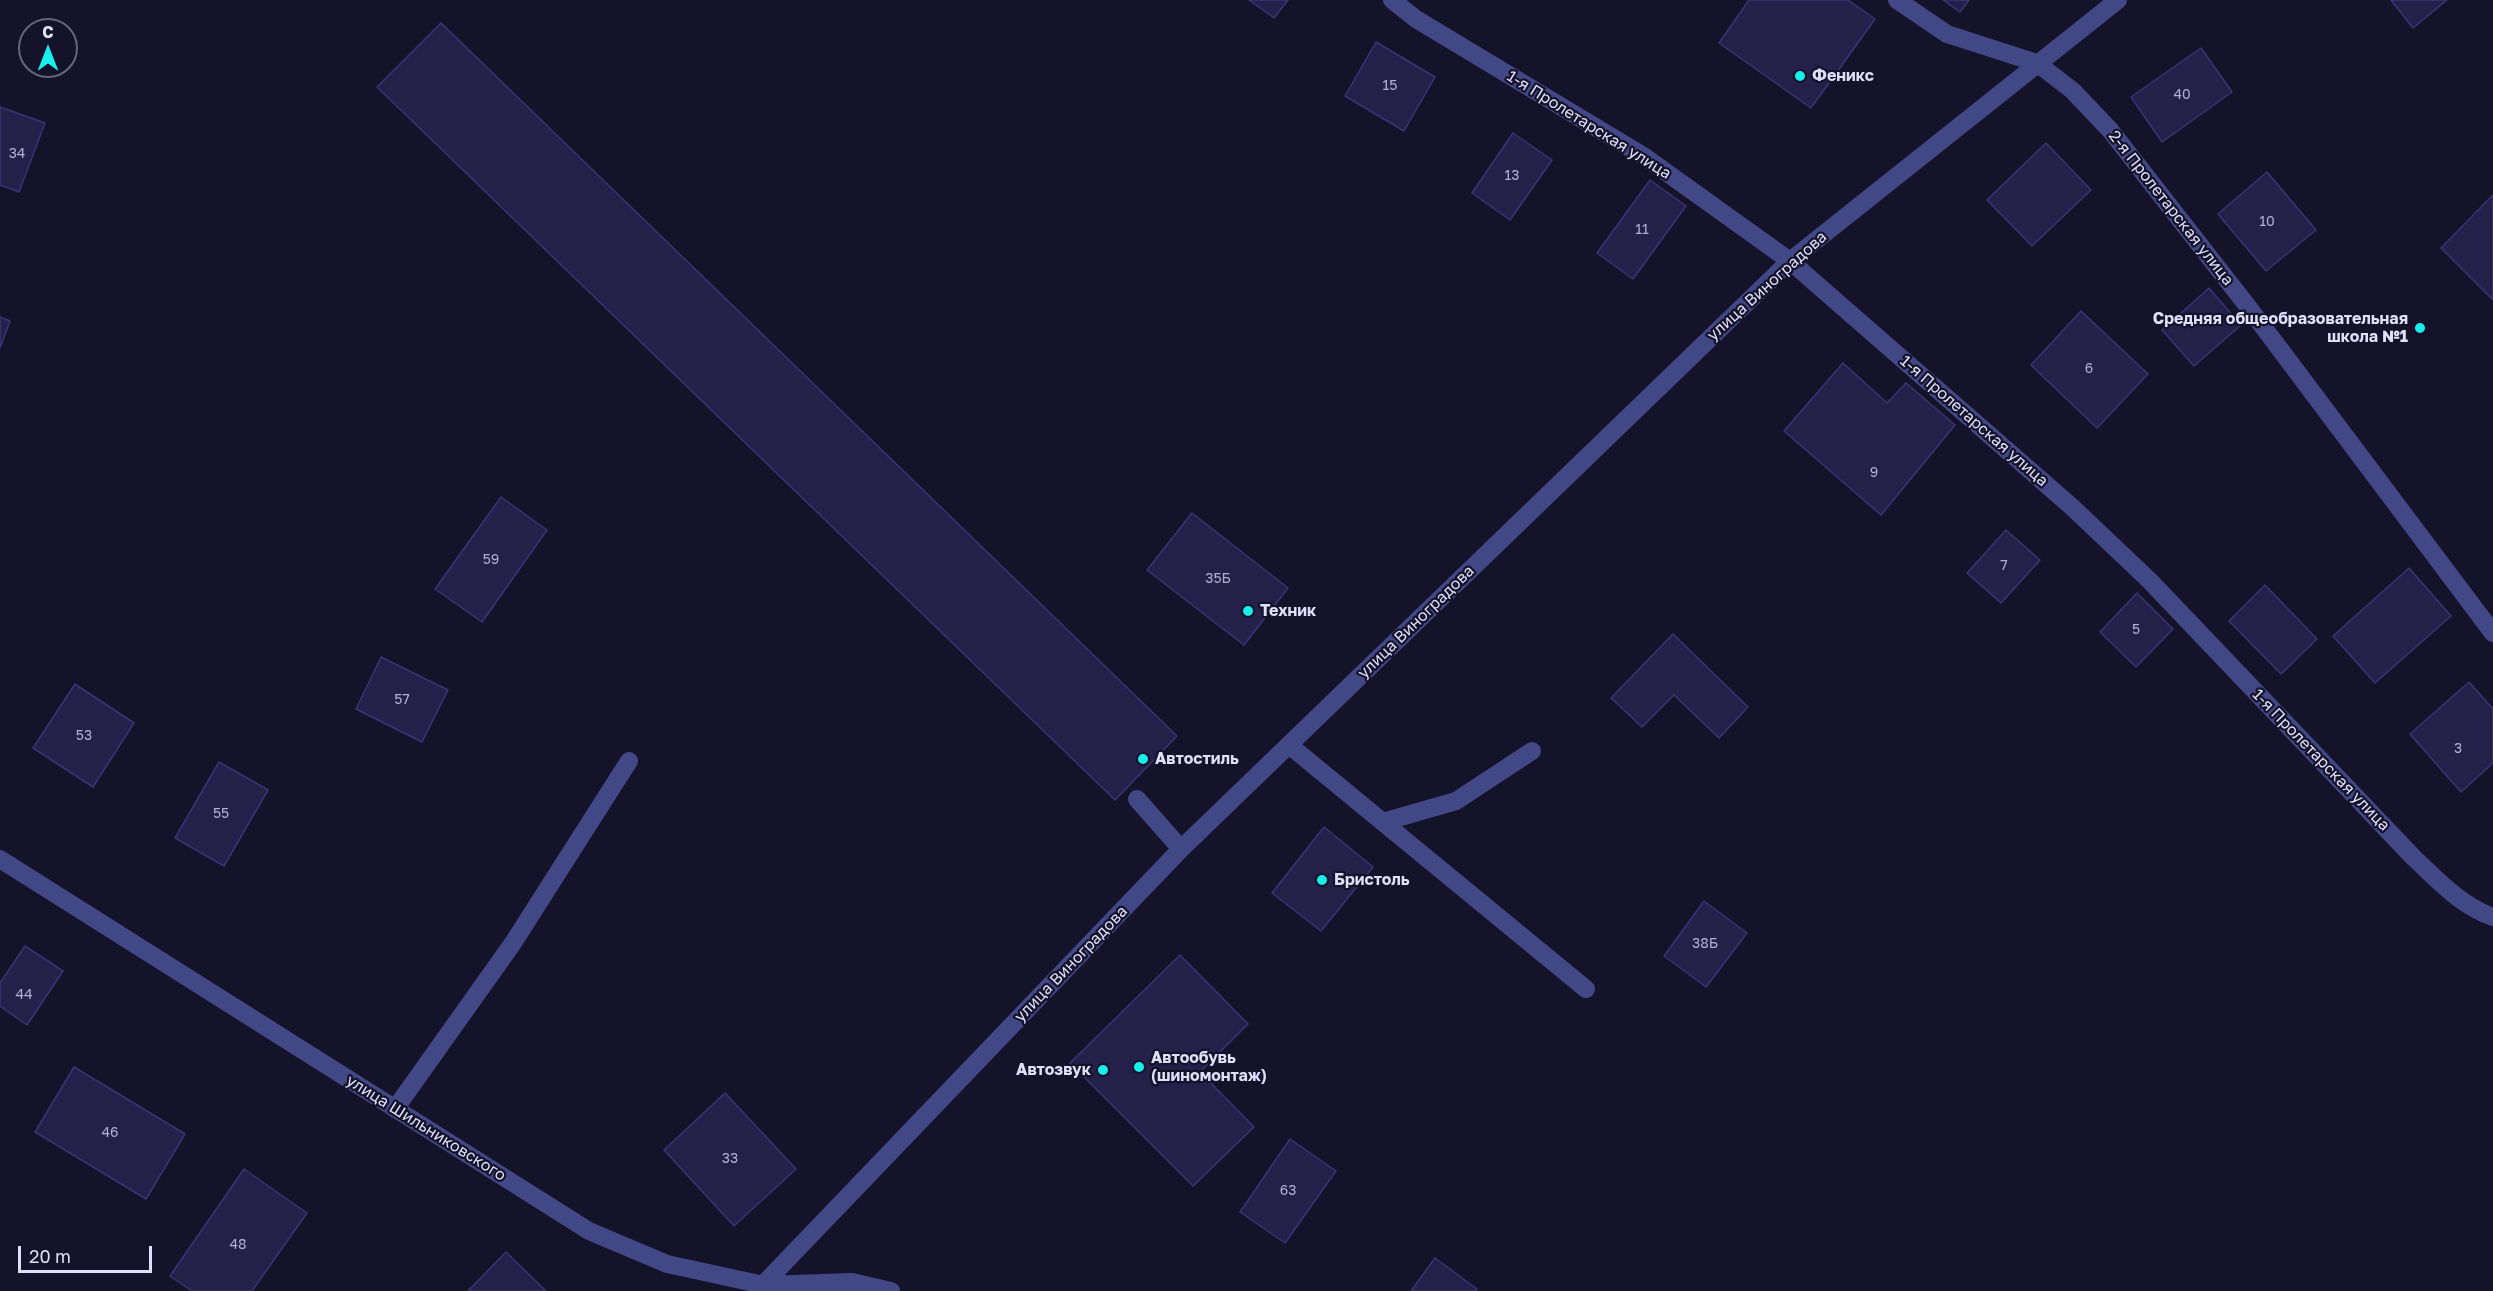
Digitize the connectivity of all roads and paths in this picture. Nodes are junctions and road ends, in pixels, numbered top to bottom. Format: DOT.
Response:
graph roads {
  1 [pos="1392,0"];
  2 [pos="1897,0"];
  3 [pos="2118,0"];
  4 [pos="2037,63"];
  5 [pos="1790,261"];
  6 [pos="2493,633"];
  7 [pos="1289,745"];
  8 [pos="1532,751"];
  9 [pos="629,762"];
  10 [pos="1137,799"];
  11 [pos="1383,822"];
  12 [pos="1181,849"];
  13 [pos="0,859"];
  14 [pos="2493,917"];
  15 [pos="1586,989"];
  16 [pos="395,1109"];
  17 [pos="761,1288"];
  18 [pos="891,1291"];
  1 -- 5 [label="street, 1-я Пролетарская улица"];
  2 -- 4 [label="street, 2-я Пролетарская улица"];
  3 -- 4 [label="street, улица Виноградова"];
  4 -- 5 [label="street, улица Виноградова"];
  4 -- 6 [label="street, 2-я Пролетарская улица"];
  5 -- 7 [label="street, улица Виноградова"];
  5 -- 14 [label="street, 1-я Пролетарская улица"];
  7 -- 11 [label="street"];
  7 -- 12 [label="street, улица Виноградова"];
  8 -- 11 [label="street"];
  9 -- 16 [label="street"];
  10 -- 12 [label="street"];
  11 -- 15 [label="street"];
  12 -- 17 [label="street, улица Виноградова"];
  13 -- 16 [label="street, улица Шильниковского"];
  16 -- 17 [label="street, улица Шильниковского"];
  17 -- 18 [label="street, улица Шильниковского"];
}
